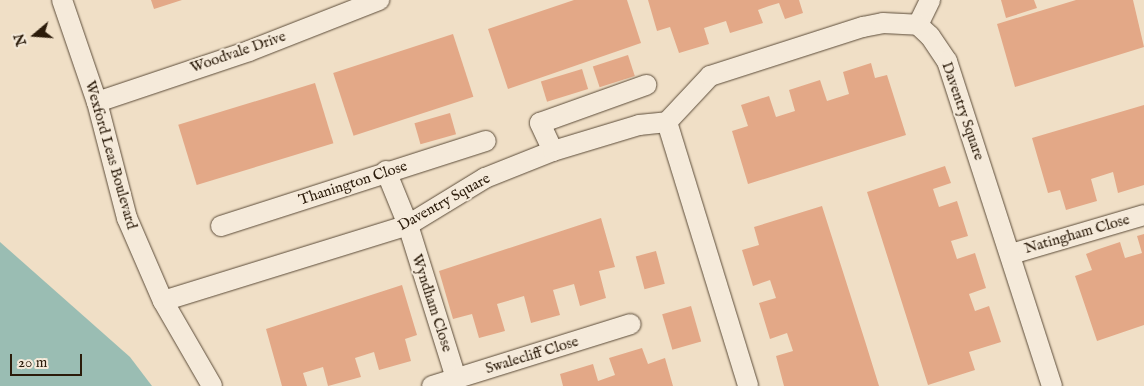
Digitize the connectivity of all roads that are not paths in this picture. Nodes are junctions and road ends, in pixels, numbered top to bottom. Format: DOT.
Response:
graph roads {
  1 [pos="62,0"];
  2 [pos="930,0"];
  3 [pos="372,1"];
  4 [pos="918,25"];
  5 [pos="646,85"];
  6 [pos="97,102"];
  7 [pos="667,122"];
  8 [pos="486,141"];
  9 [pos="553,151"];
  10 [pos="386,171"];
  11 [pos="1144,214"];
  12 [pos="408,225"];
  13 [pos="221,226"];
  14 [pos="1010,254"];
  15 [pos="163,301"];
  16 [pos="631,324"];
  17 [pos="456,378"];
  18 [pos="212,386"];
  19 [pos="432,386"];
  20 [pos="748,386"];
  21 [pos="1052,386"];
  1 -- 6 [label="street, Wexford Leas Boulevard"];
  2 -- 4 [label="street"];
  3 -- 6 [label="street, Woodvale Drive"];
  4 -- 7 [label="street"];
  4 -- 14 [label="street, Daventry Square"];
  5 -- 9 [label="street"];
  6 -- 15 [label="street, Wexford Leas Boulevard"];
  7 -- 9 [label="street, Daventry Square"];
  7 -- 20 [label="street"];
  8 -- 10 [label="street, Thanington Close"];
  9 -- 12 [label="street, Daventry Square"];
  10 -- 12 [label="street, Wyndham Close"];
  10 -- 13 [label="street, Thanington Close"];
  11 -- 14 [label="street, Natingham Close"];
  12 -- 15 [label="street, Daventry Square"];
  12 -- 17 [label="street, Wyndham Close"];
  14 -- 21 [label="street, Daventry Square"];
  15 -- 18 [label="street, Wexford Leas Boulevard"];
  16 -- 17 [label="street, Swalecliff Close"];
  17 -- 19 [label="street, Swalecliff Close"];
}
